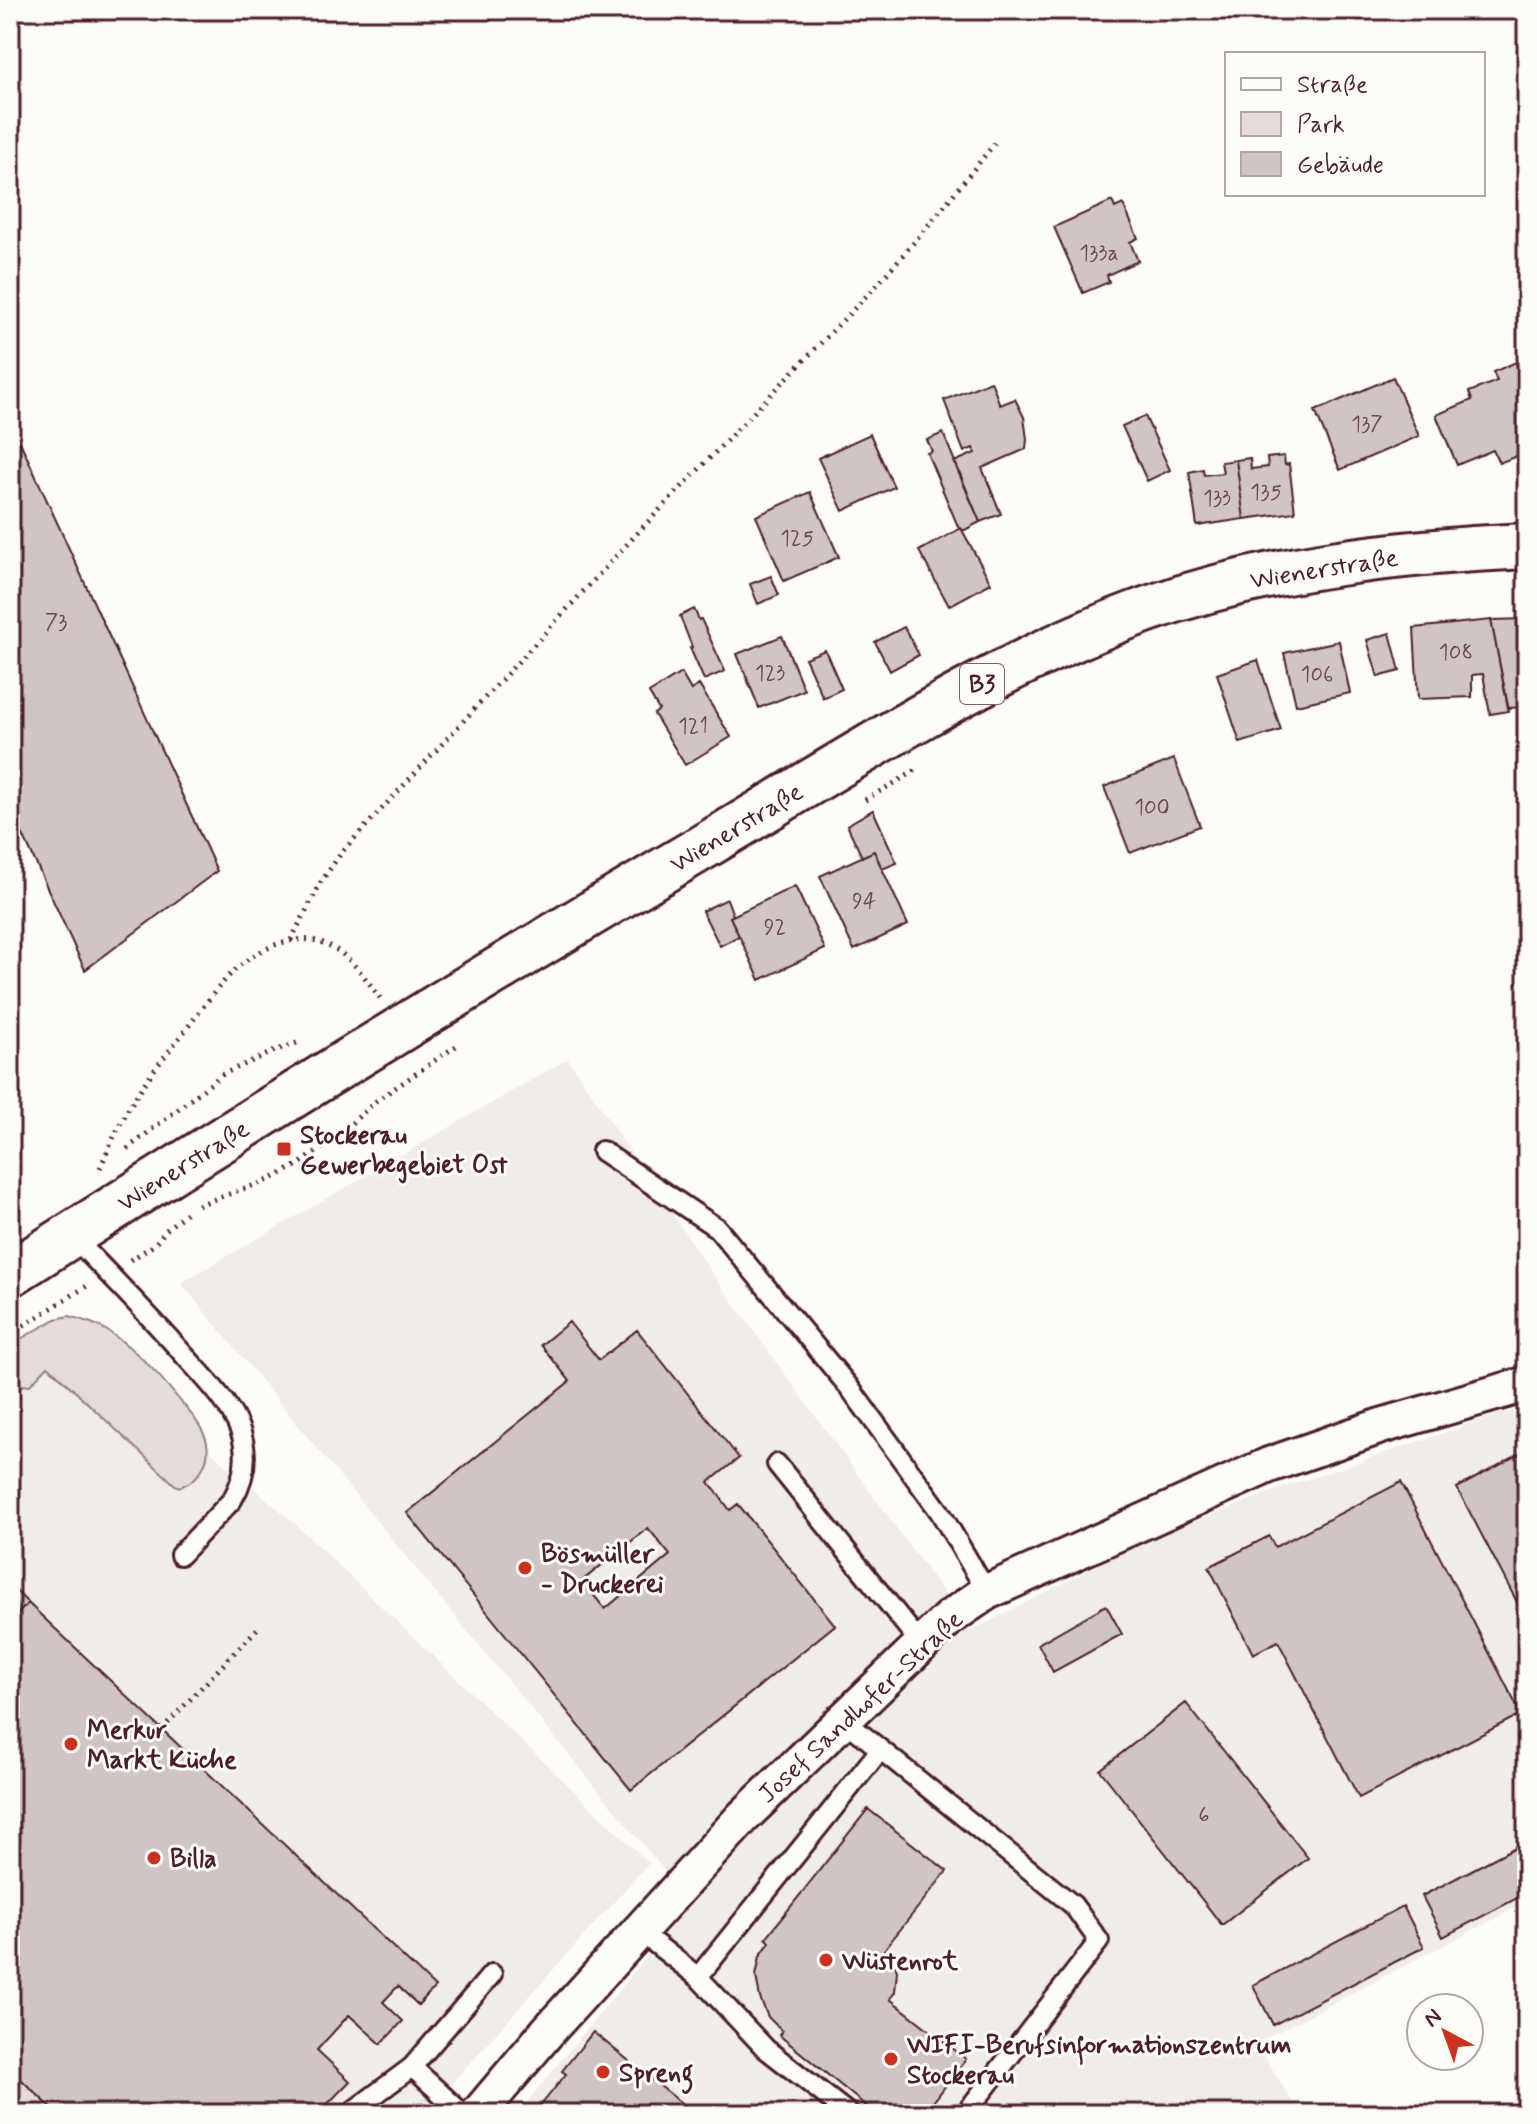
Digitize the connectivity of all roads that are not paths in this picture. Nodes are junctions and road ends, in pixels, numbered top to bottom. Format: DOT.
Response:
graph roads {
  1 [pos="1527,546"];
  2 [pos="602,1151"];
  3 [pos="71,1235"];
  4 [pos="10,1274"];
  5 [pos="1527,1384"];
  6 [pos="777,1464"];
  7 [pos="180,1555"];
  8 [pos="987,1592"];
  9 [pos="921,1644"];
  10 [pos="844,1720"];
  11 [pos="880,1750"];
  12 [pos="638,1930"];
  13 [pos="492,1974"];
  14 [pos="698,1977"];
  15 [pos="412,2067"];
  16 [pos="349,2114"];
  17 [pos="463,2114"];
  18 [pos="478,2114"];
  19 [pos="849,2114"];
  20 [pos="965,2114"];
  1 -- 3 [label="main road, Wienerstraße / B3"];
  2 -- 8 [label="lane"];
  3 -- 4 [label="main road, Wienerstraße / B3"];
  3 -- 7 [label="lane"];
  5 -- 8 [label="street, Josef Sandhofer-Straße"];
  6 -- 9 [label="lane"];
  8 -- 9 [label="street, Josef Sandhofer-Straße"];
  9 -- 10 [label="street, Josef Sandhofer-Straße"];
  10 -- 11 [label="lane"];
  10 -- 12 [label="street, Josef Sandhofer-Straße"];
  11 -- 14 [label="lane"];
  11 -- 20 [label="lane"];
  12 -- 14 [label="lane"];
  12 -- 18 [label="street, Josef Sandhofer-Straße"];
  13 -- 15 [label="lane"];
  14 -- 19 [label="lane"];
  15 -- 16 [label="lane"];
  15 -- 17 [label="lane"];
}
